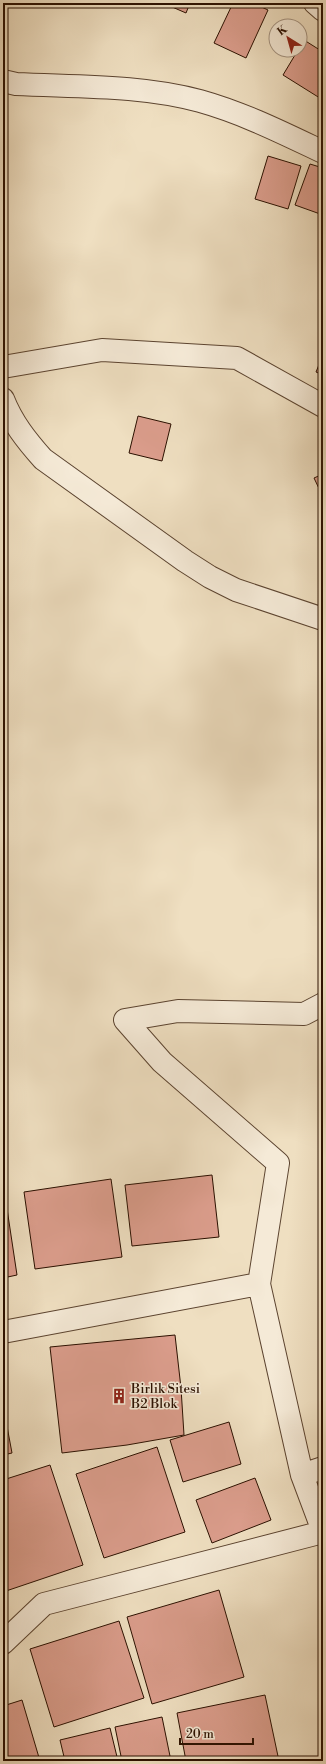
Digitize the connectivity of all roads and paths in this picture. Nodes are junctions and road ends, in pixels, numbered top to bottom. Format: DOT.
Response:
graph roads {
  1 [pos="315,3"];
  2 [pos="323,10"];
  3 [pos="3,81"];
  4 [pos="323,152"];
  5 [pos="3,367"];
  6 [pos="3,399"];
  7 [pos="323,406"];
  8 [pos="323,619"];
  9 [pos="323,1004"];
  10 [pos="258,1284"];
  11 [pos="3,1332"];
  12 [pos="323,1468"];
  13 [pos="302,1475"];
  14 [pos="323,1531"];
  15 [pos="3,1643"];
  1 -- 2 [label="street"];
  3 -- 4 [label="street"];
  5 -- 7 [label="street"];
  6 -- 8 [label="street"];
  9 -- 10 [label="street"];
  10 -- 11 [label="street"];
  10 -- 13 [label="street"];
  12 -- 13 [label="street"];
  13 -- 14 [label="street"];
  14 -- 15 [label="street"];
}
